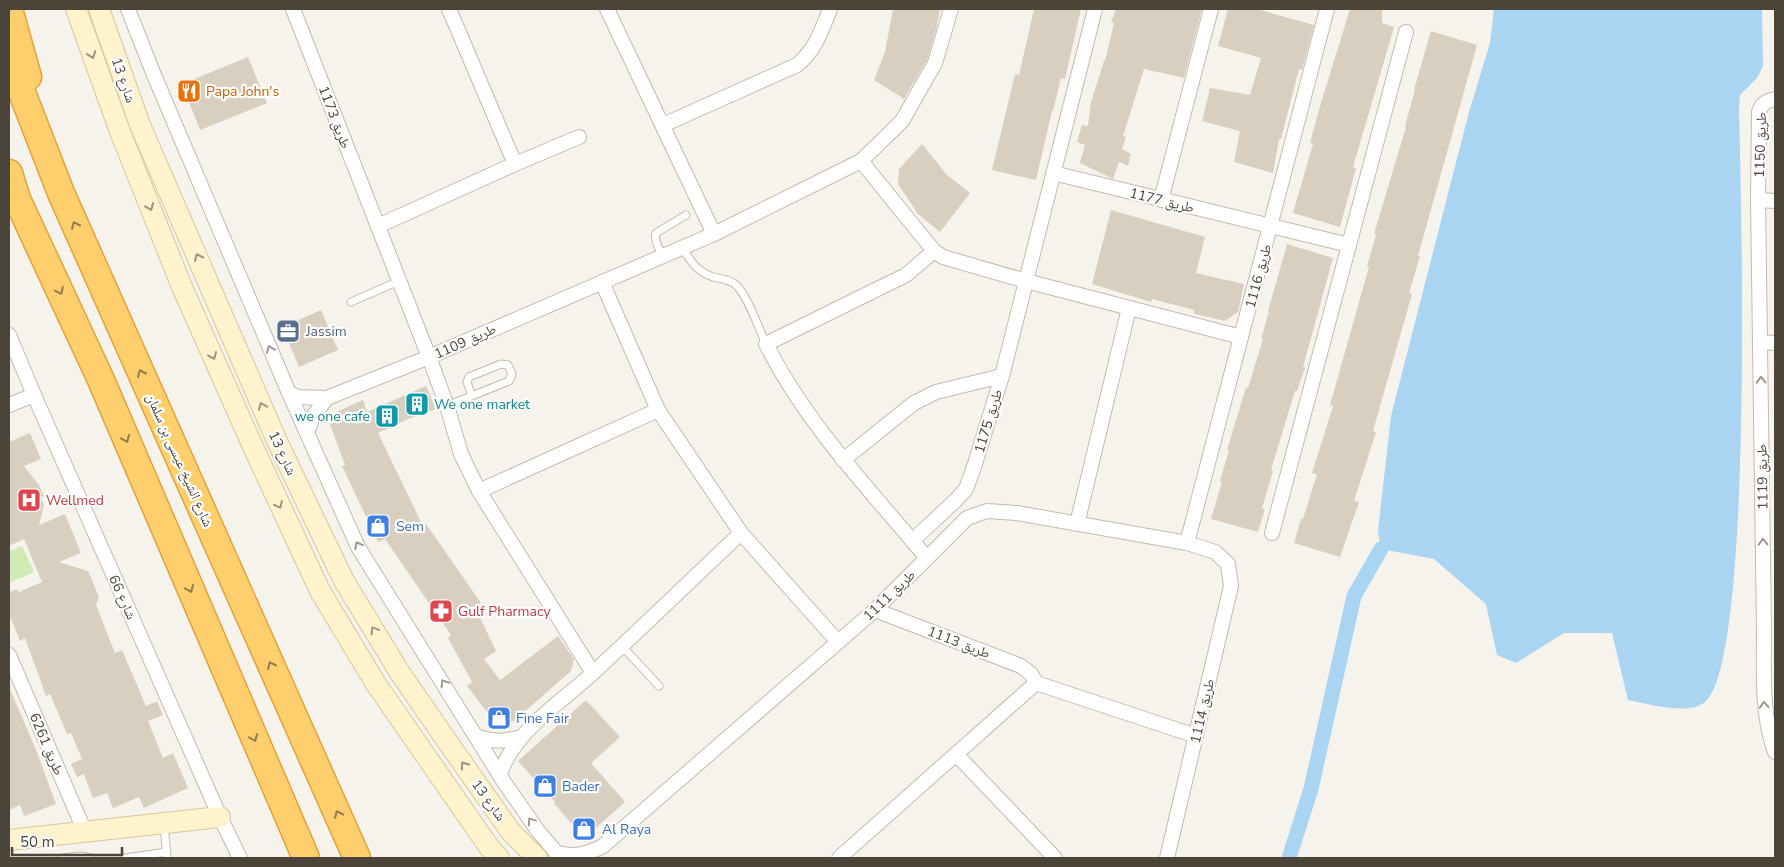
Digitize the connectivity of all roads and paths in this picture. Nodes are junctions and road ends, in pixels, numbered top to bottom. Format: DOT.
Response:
graph roads {
  1 [pos="10,9"];
  2 [pos="76,9"];
  3 [pos="99,9"];
  4 [pos="128,9"];
  5 [pos="293,9"];
  6 [pos="449,9"];
  7 [pos="607,9"];
  8 [pos="830,9"];
  9 [pos="951,9"];
  10 [pos="1095,9"];
  11 [pos="1211,9"];
  12 [pos="1327,9"];
  13 [pos="1406,32"];
  14 [pos="9,59"];
  15 [pos="1775,98"];
  16 [pos="663,125"];
  17 [pos="579,137"];
  18 [pos="862,162"];
  19 [pos="516,164"];
  20 [pos="9,173"];
  21 [pos="1053,173"];
  22 [pos="13,192"];
  23 [pos="61,193"];
  24 [pos="1161,200"];
  25 [pos="1758,200"];
  26 [pos="1775,201"];
  27 [pos="686,215"];
  28 [pos="378,226"];
  29 [pos="1271,227"];
  30 [pos="714,234"];
  31 [pos="1349,245"];
  32 [pos="682,248"];
  33 [pos="934,251"];
  34 [pos="663,256"];
  35 [pos="399,281"];
  36 [pos="1026,281"];
  37 [pos="602,282"];
  38 [pos="351,302"];
  39 [pos="1129,308"];
  40 [pos="9,335"];
  41 [pos="1241,338"];
  42 [pos="1760,342"];
  43 [pos="1775,343"];
  44 [pos="766,344"];
  45 [pos="429,357"];
  46 [pos="1002,376"];
  47 [pos="289,393"];
  48 [pos="34,395"];
  49 [pos="472,396"];
  50 [pos="327,398"];
  51 [pos="9,405"];
  52 [pos="447,406"];
  53 [pos="658,410"];
  54 [pos="307,433"];
  55 [pos="843,460"];
  56 [pos="478,491"];
  57 [pos="1077,524"];
  58 [pos="1272,532"];
  59 [pos="741,533"];
  60 [pos="912,541"];
  61 [pos="1187,543"];
  62 [pos="927,558"];
  63 [pos="1228,564"];
  64 [pos="875,610"];
  65 [pos="1770,632"];
  66 [pos="837,641"];
  67 [pos="622,646"];
  68 [pos="9,658"];
  69 [pos="593,673"];
  70 [pos="1036,683"];
  71 [pos="659,686"];
  72 [pos="476,736"];
  73 [pos="1196,736"];
  74 [pos="521,737"];
  75 [pos="1775,752"];
  76 [pos="956,754"];
  77 [pos="500,774"];
  78 [pos="220,817"];
  79 [pos="164,823"];
  80 [pos="85,832"];
  81 [pos="9,840"];
  82 [pos="600,852"];
  83 [pos="167,855"];
  84 [pos="559,856"];
  85 [pos="62,858"];
  86 [pos="90,858"];
  87 [pos="126,858"];
  88 [pos="240,858"];
  89 [pos="306,858"];
  90 [pos="358,858"];
  91 [pos="499,858"];
  92 [pos="537,858"];
  93 [pos="839,858"];
  94 [pos="1055,858"];
  95 [pos="1167,858"];
  1 -- 23 [label="highway"];
  2 -- 91 [label="street, شارع 13, one-way"];
  92 -- 3 [label="street, شارع 13, one-way"];
  47 -- 4 [label="street, one-way"];
  5 -- 28 [label="street, طريق 1173"];
  6 -- 19 [label="street"];
  7 -- 16 [label="street"];
  8 -- 16 [label="street"];
  9 -- 18 [label="street, طريق 1109"];
  10 -- 21 [label="street, طريق 1175"];
  11 -- 24 [label="street"];
  12 -- 29 [label="street, طريق 1116"];
  13 -- 31 [label="street"];
  14 -- 23 [label="highway, شارع الشيخ عيسى بن سلمان"];
  15 -- 25 [label="street, طريق 1150"];
  16 -- 30 [label="street"];
  17 -- 19 [label="street"];
  18 -- 30 [label="street, طريق 1109"];
  18 -- 33 [label="street"];
  19 -- 28 [label="street"];
  20 -- 22 [label="highway"];
  21 -- 24 [label="street, طريق 1177"];
  21 -- 36 [label="street, طريق 1175"];
  22 -- 89 [label="highway, one-way"];
  90 -- 23 [label="highway, شارع الشيخ عيسى بن سلمان, one-way"];
  24 -- 29 [label="street, طريق 1177"];
  25 -- 26 [label="street"];
  25 -- 42 [label="street, طريق 1119"];
  27 -- 34 [label="lane"];
  28 -- 35 [label="street, طريق 1173"];
  29 -- 31 [label="street, طريق 1177"];
  29 -- 41 [label="street, طريق 1116"];
  30 -- 32 [label="street, طريق 1109"];
  31 -- 58 [label="street"];
  32 -- 34 [label="street, طريق 1109"];
  32 -- 44 [label="lane"];
  33 -- 36 [label="street"];
  33 -- 44 [label="street"];
  34 -- 37 [label="street, طريق 1109"];
  35 -- 38 [label="lane"];
  35 -- 45 [label="street, طريق 1173"];
  36 -- 39 [label="street"];
  36 -- 46 [label="street, طريق 1175"];
  37 -- 45 [label="street, طريق 1109"];
  37 -- 53 [label="street"];
  39 -- 41 [label="street"];
  39 -- 57 [label="street"];
  40 -- 48 [label="street, شارع 66"];
  41 -- 61 [label="street, طريق 1116"];
  42 -- 43 [label="street"];
  65 -- 42 [label="street, طريق 1119, one-way"];
  44 -- 55 [label="street"];
  45 -- 50 [label="street, طريق 1109"];
  45 -- 52 [label="street, طريق 1173"];
  46 -- 55 [label="street"];
  46 -- 60 [label="street, طريق 1175"];
  47 -- 50 [label="street, طريق 1109"];
  47 -- 54 [label="street"];
  48 -- 51 [label="street"];
  48 -- 78 [label="street, شارع 66"];
  49 -- 49 [label="lane"];
  49 -- 52 [label="lane"];
  50 -- 54 [label="street"];
  52 -- 56 [label="street, طريق 1173"];
  53 -- 56 [label="street"];
  53 -- 59 [label="street"];
  72 -- 54 [label="street, one-way"];
  55 -- 60 [label="street"];
  56 -- 69 [label="street, طريق 1173"];
  57 -- 61 [label="street, طريق 1111"];
  57 -- 62 [label="street, طريق 1111"];
  59 -- 66 [label="street"];
  59 -- 67 [label="street"];
  60 -- 62 [label="street"];
  61 -- 63 [label="street, طريق 1111"];
  62 -- 64 [label="street, طريق 1111"];
  63 -- 73 [label="street, طريق 1114"];
  64 -- 66 [label="street, طريق 1111"];
  64 -- 70 [label="street, طريق 1113"];
  75 -- 65 [label="street, طريق 1119, one-way"];
  66 -- 82 [label="street, طريق 1111"];
  67 -- 69 [label="street"];
  67 -- 71 [label="lane"];
  68 -- 80 [label="street, طريق 6261"];
  69 -- 74 [label="street"];
  70 -- 73 [label="street, طريق 1113"];
  70 -- 76 [label="street"];
  72 -- 74 [label="street"];
  72 -- 77 [label="street"];
  73 -- 95 [label="street, طريق 1114"];
  74 -- 77 [label="street"];
  76 -- 93 [label="street"];
  76 -- 94 [label="street"];
  84 -- 77 [label="street, one-way"];
  78 -- 79 [label="street"];
  78 -- 88 [label="street, شارع 66"];
  79 -- 80 [label="street"];
  79 -- 83 [label="lane"];
  80 -- 81 [label="street"];
  82 -- 84 [label="street, طريق 1111"];
  83 -- 87 [label="lane"];
  85 -- 86 [label="lane"];
}
